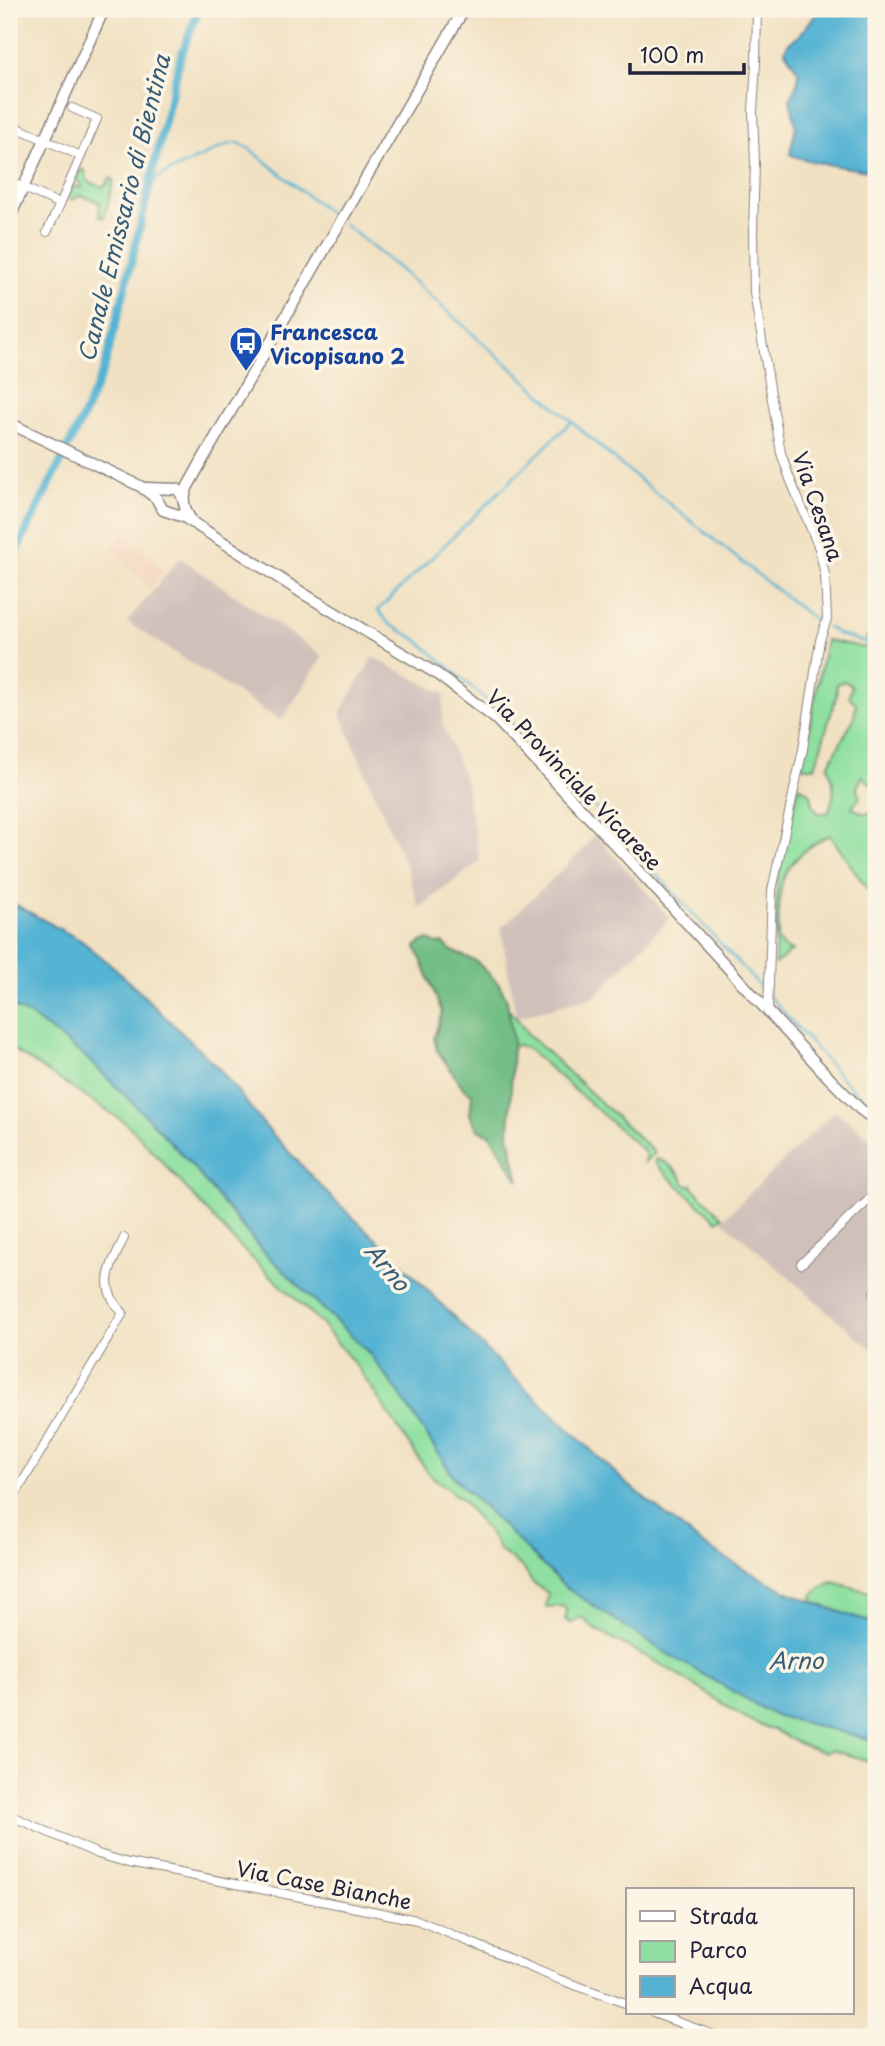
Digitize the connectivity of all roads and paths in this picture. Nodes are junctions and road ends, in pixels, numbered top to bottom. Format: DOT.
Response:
graph roads {
  1 [pos="104,9"];
  2 [pos="464,9"];
  3 [pos="757,9"];
  4 [pos="72,108"];
  5 [pos="9,124"];
  6 [pos="44,139"];
  7 [pos="81,156"];
  8 [pos="9,181"];
  9 [pos="23,187"];
  10 [pos="60,204"];
  11 [pos="9,219"];
  12 [pos="47,232"];
  13 [pos="9,423"];
  14 [pos="28,431"];
  15 [pos="9,434"];
  16 [pos="202,459"];
  17 [pos="140,486"];
  18 [pos="170,489"];
  19 [pos="183,502"];
  20 [pos="159,503"];
  21 [pos="172,513"];
  22 [pos="196,526"];
  23 [pos="768,1012"];
  24 [pos="876,1121"];
  25 [pos="876,1193"];
  26 [pos="124,1238"];
  27 [pos="801,1264"];
  28 [pos="9,1505"];
  29 [pos="9,1815"];
  30 [pos="626,2003"];
  31 [pos="656,2014"];
  32 [pos="719,2037"];
  1 -- 6 [label="main road"];
  2 -- 16 [label="main road"];
  3 -- 23 [label="street, Via Cesana"];
  4 -- 7 [label="street"];
  5 -- 6 [label="street"];
  6 -- 7 [label="street"];
  6 -- 9 [label="main road"];
  7 -- 10 [label="street"];
  8 -- 9 [label="street"];
  9 -- 10 [label="street"];
  9 -- 11 [label="main road"];
  10 -- 12 [label="street"];
  13 -- 14 [label="main road, Via Provinciale Vicarese"];
  14 -- 15 [label="main road"];
  14 -- 17 [label="main road, Via Provinciale Vicarese"];
  16 -- 18 [label="main road"];
  16 -- 19 [label="main road"];
  17 -- 18 [label="main road, Via Provinciale Vicarese"];
  17 -- 20 [label="main road, Via Provinciale Vicarese"];
  18 -- 19 [label="main road, Via Provinciale Vicarese"];
  18 -- 20 [label="main road"];
  19 -- 21 [label="main road"];
  19 -- 22 [label="main road, Via Provinciale Vicarese"];
  20 -- 21 [label="main road, Via Provinciale Vicarese"];
  21 -- 22 [label="main road, Via Provinciale Vicarese"];
  22 -- 23 [label="main road, Via Provinciale Vicarese"];
  23 -- 24 [label="main road, Via Provinciale Vicarese"];
  25 -- 27 [label="street"];
  26 -- 28 [label="street"];
  29 -- 30 [label="street, Via Case Bianche"];
  31 -- 32 [label="street"];
}
